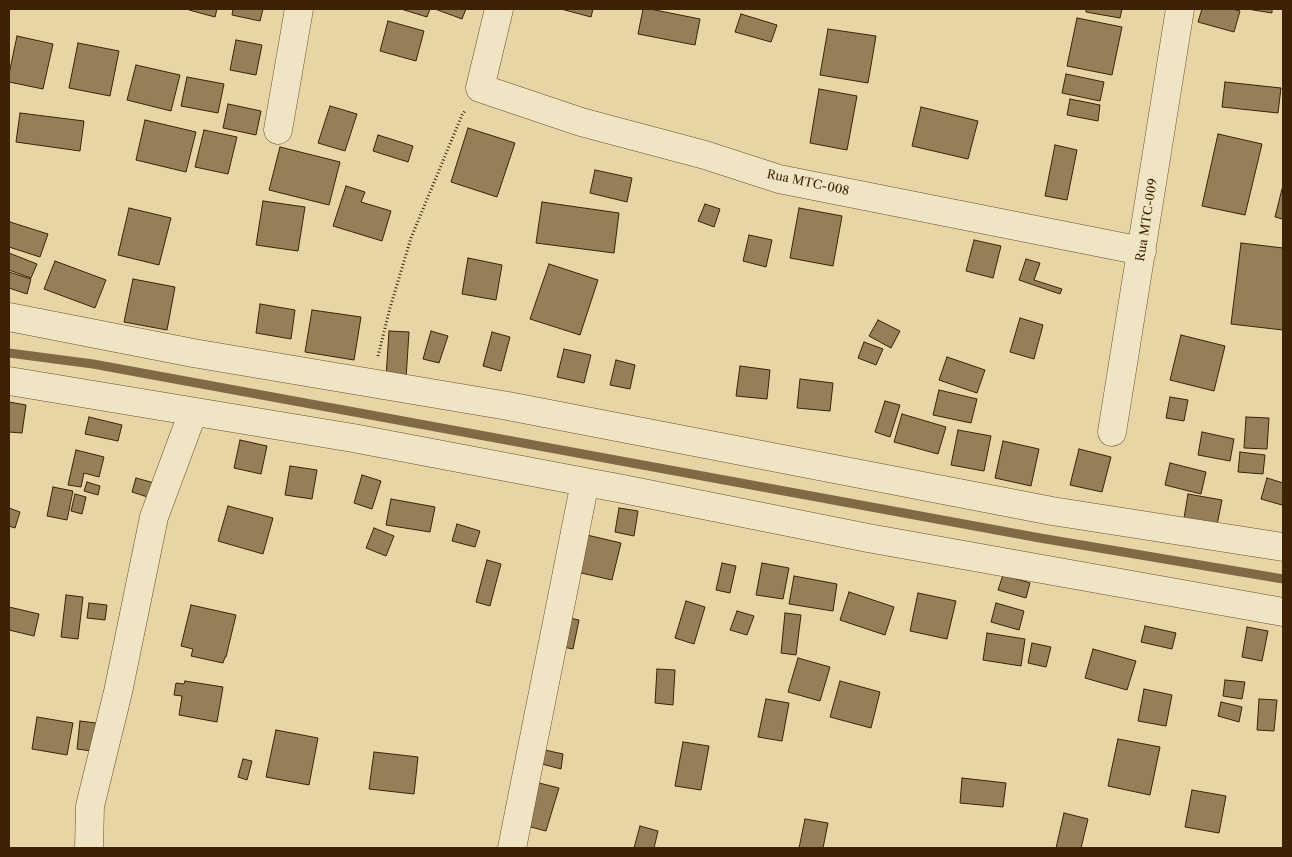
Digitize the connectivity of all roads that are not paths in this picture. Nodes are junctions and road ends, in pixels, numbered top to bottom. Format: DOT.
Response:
graph roads {
  1 [pos="299,9"];
  2 [pos="498,9"];
  3 [pos="1180,9"];
  4 [pos="278,130"];
  5 [pos="1142,251"];
  6 [pos="9,317"];
  7 [pos="9,381"];
  8 [pos="193,412"];
  9 [pos="1112,432"];
  10 [pos="585,482"];
  11 [pos="1283,547"];
  12 [pos="1283,612"];
  13 [pos="89,848"];
  14 [pos="512,848"];
  1 -- 4 [label="street"];
  2 -- 5 [label="street, Rua MTC-008"];
  3 -- 5 [label="street, Rua MTC-009"];
  5 -- 9 [label="street, Rua MTC-009"];
  6 -- 11 [label="street"];
  7 -- 8 [label="street"];
  8 -- 10 [label="street"];
  8 -- 13 [label="street"];
  10 -- 12 [label="street"];
  10 -- 14 [label="street"];
}
